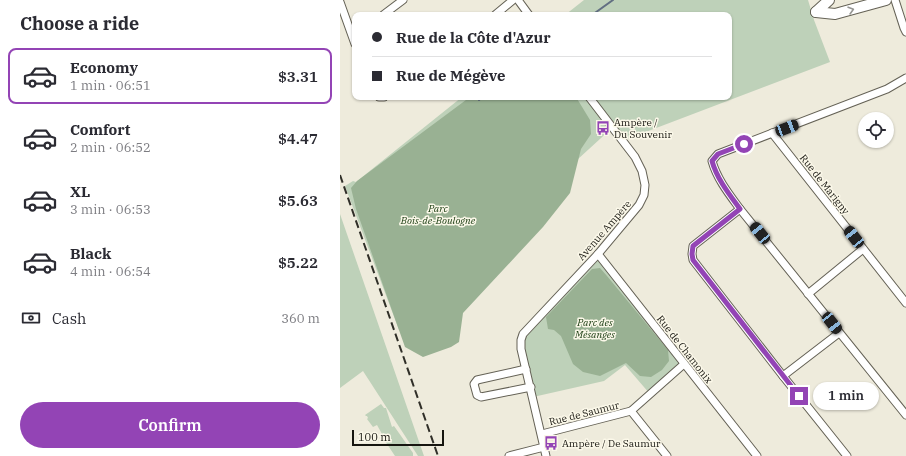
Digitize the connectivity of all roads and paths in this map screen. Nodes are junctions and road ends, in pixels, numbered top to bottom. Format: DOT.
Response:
graph roads {
  1 [pos="403,0"];
  2 [pos="513,0"];
  3 [pos="518,0"];
  4 [pos="829,0"];
  5 [pos="886,0"];
  6 [pos="896,0"];
  7 [pos="340,2"];
  8 [pos="387,12"];
  9 [pos="499,12"];
  10 [pos="528,12"];
  11 [pos="906,32"];
  12 [pos="352,34"];
  13 [pos="906,78"];
  14 [pos="591,100"];
  15 [pos="772,133"];
  16 [pos="740,209"];
  17 [pos="863,249"];
  18 [pos="598,254"];
  19 [pos="808,294"];
  20 [pos="906,303"];
  21 [pos="839,332"];
  22 [pos="684,364"];
  23 [pos="526,369"];
  24 [pos="783,376"];
  25 [pos="531,387"];
  26 [pos="631,411"];
  27 [pos="906,415"];
  28 [pos="542,434"];
  29 [pos="544,447"];
  30 [pos="509,456"];
  31 [pos="546,456"];
  32 [pos="667,456"];
  33 [pos="757,456"];
  34 [pos="847,456"];
  1 -- 8 [label="street"];
  2 -- 9 [label="street"];
  3 -- 10 [label="street"];
  4 -- 5 [label="street, one-way"];
  6 -- 11 [label="street"];
  7 -- 12 [label="street"];
  13 -- 15 [label="street"];
  14 -- 18 [label="street, Avenue Ampère"];
  15 -- 16 [label="street"];
  15 -- 17 [label="street, Rue de Marigny"];
  16 -- 19 [label="street"];
  16 -- 24 [label="street"];
  17 -- 19 [label="street"];
  17 -- 20 [label="street, Rue de Marigny"];
  18 -- 22 [label="street, Rue de Chamonix"];
  18 -- 23 [label="street, Avenue Ampère"];
  19 -- 21 [label="street"];
  21 -- 24 [label="street"];
  21 -- 27 [label="street"];
  22 -- 26 [label="street, Rue de Saumur"];
  22 -- 33 [label="street, Rue de Chamonix"];
  23 -- 25 [label="street, Avenue Ampère"];
  23 -- 25 [label="street"];
  24 -- 34 [label="street"];
  25 -- 28 [label="street, Avenue Ampère"];
  26 -- 28 [label="street, Rue de Saumur"];
  26 -- 32 [label="street"];
  28 -- 29 [label="street, Avenue Ampère"];
  29 -- 30 [label="street"];
  29 -- 31 [label="street, Avenue Ampère"];
}
